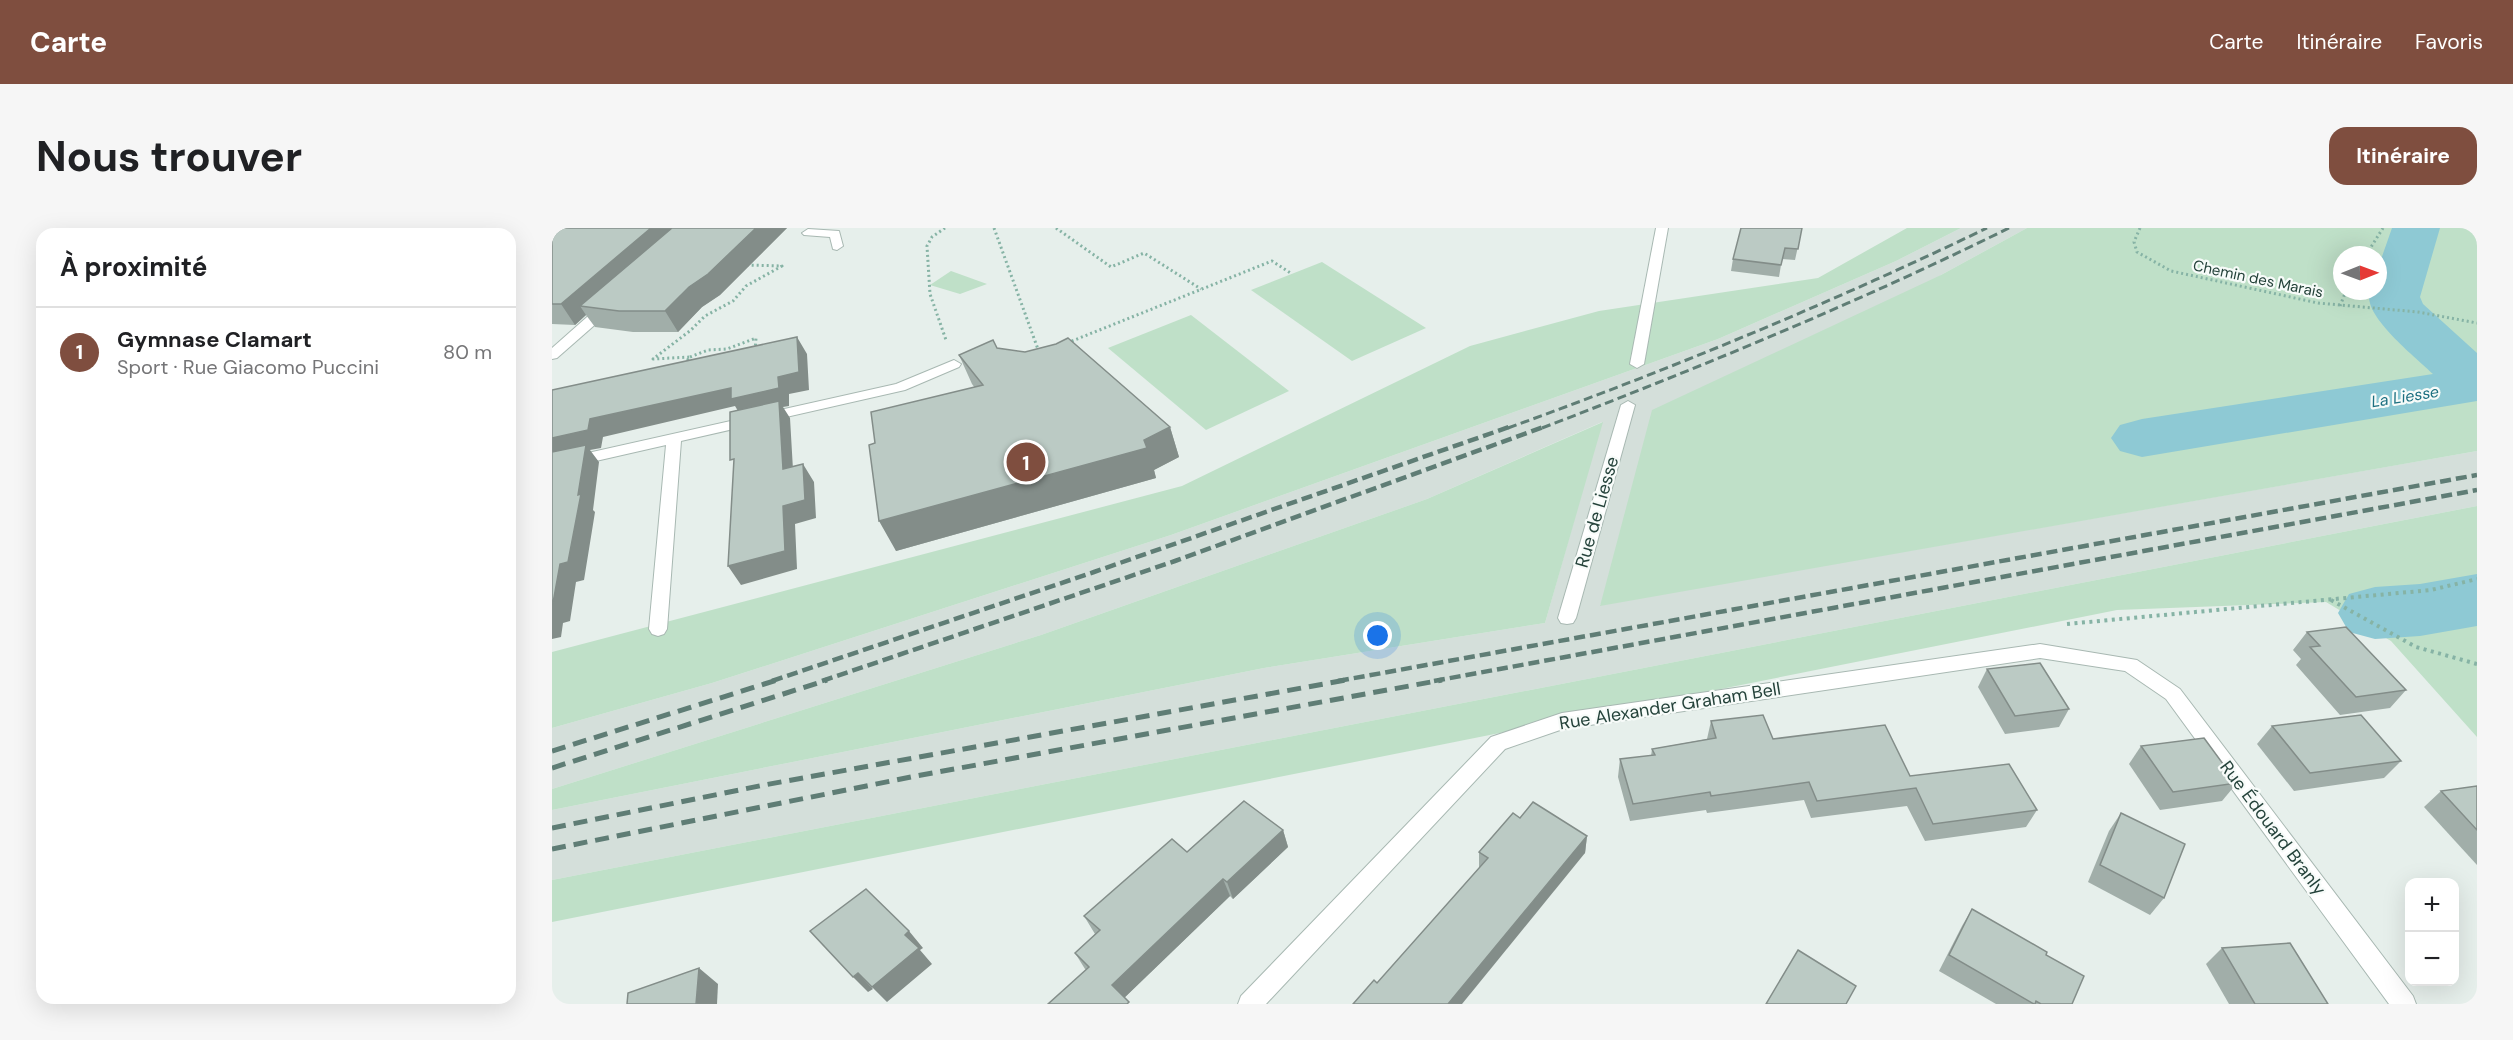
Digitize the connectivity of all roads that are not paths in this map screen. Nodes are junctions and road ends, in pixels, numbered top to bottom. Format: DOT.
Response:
graph roads {
  1 [pos="1662,228"];
  2 [pos="808,233"];
  3 [pos="837,246"];
  4 [pos="615,300"];
  5 [pos="552,355"];
  6 [pos="954,364"];
  7 [pos="1637,364"];
  8 [pos="1628,405"];
  9 [pos="674,440"];
  10 [pos="552,466"];
  11 [pos="1567,618"];
  12 [pos="658,629"];
  13 [pos="2130,665"];
  14 [pos="1250,1004"];
  15 [pos="2403,1004"];
  1 -- 7 [label="street"];
  2 -- 3 [label="street"];
  4 -- 5 [label="street"];
  6 -- 9 [label="street"];
  8 -- 11 [label="street, Rue de Liesse"];
  9 -- 10 [label="street"];
  9 -- 12 [label="street"];
  13 -- 14 [label="street, Rue Alexander Graham Bell"];
  13 -- 15 [label="street, Rue Édouard Branly"];
}
